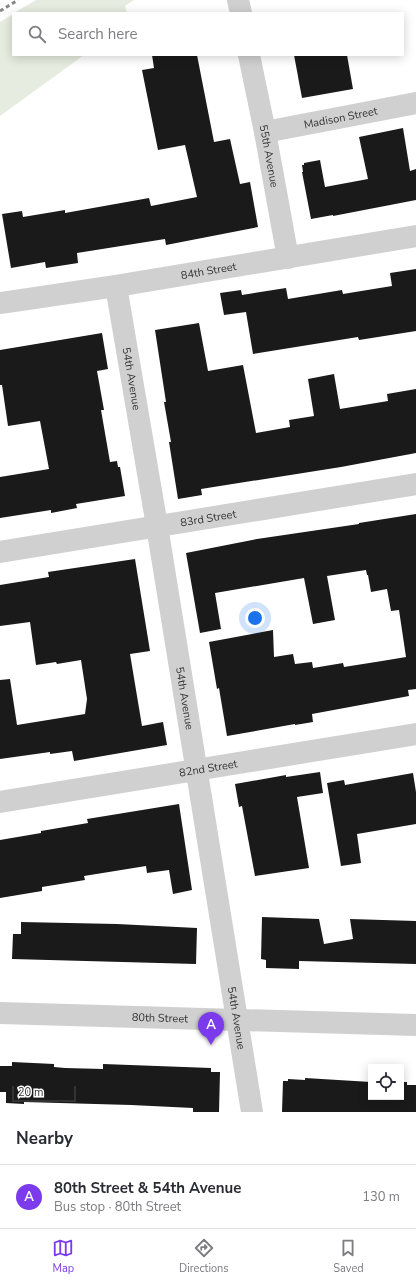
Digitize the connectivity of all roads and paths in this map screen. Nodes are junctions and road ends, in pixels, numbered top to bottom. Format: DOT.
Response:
graph roads {
  1 [pos="238,0"];
  2 [pos="241,12"];
  3 [pos="249,56"];
  4 [pos="416,103"];
  5 [pos="265,132"];
  6 [pos="416,236"];
  7 [pos="288,258"];
  8 [pos="116,286"];
  9 [pos="0,303"];
  10 [pos="416,484"];
  11 [pos="157,526"];
  12 [pos="0,552"];
  13 [pos="416,734"];
  14 [pos="197,770"];
  15 [pos="0,802"];
  16 [pos="0,1013"];
  17 [pos="238,1020"];
  18 [pos="416,1025"];
  19 [pos="252,1112"];
  1 -- 2 [label="street"];
  3 -- 5 [label="street, 55th Avenue"];
  4 -- 5 [label="street, Madison Street"];
  5 -- 7 [label="street, 55th Avenue"];
  6 -- 7 [label="street, 84th Street"];
  7 -- 8 [label="street, 84th Street"];
  8 -- 9 [label="street, 84th Street"];
  8 -- 11 [label="street, 54th Avenue"];
  10 -- 11 [label="street, 83rd Street"];
  11 -- 12 [label="street, 83rd Street"];
  11 -- 14 [label="street, 54th Avenue"];
  13 -- 14 [label="street, 82nd Street"];
  14 -- 15 [label="street, 82nd Street"];
  14 -- 17 [label="street, 54th Avenue"];
  16 -- 17 [label="street, 80th Street"];
  17 -- 18 [label="street, 80th Street"];
  17 -- 19 [label="street, 54th Avenue"];
}
